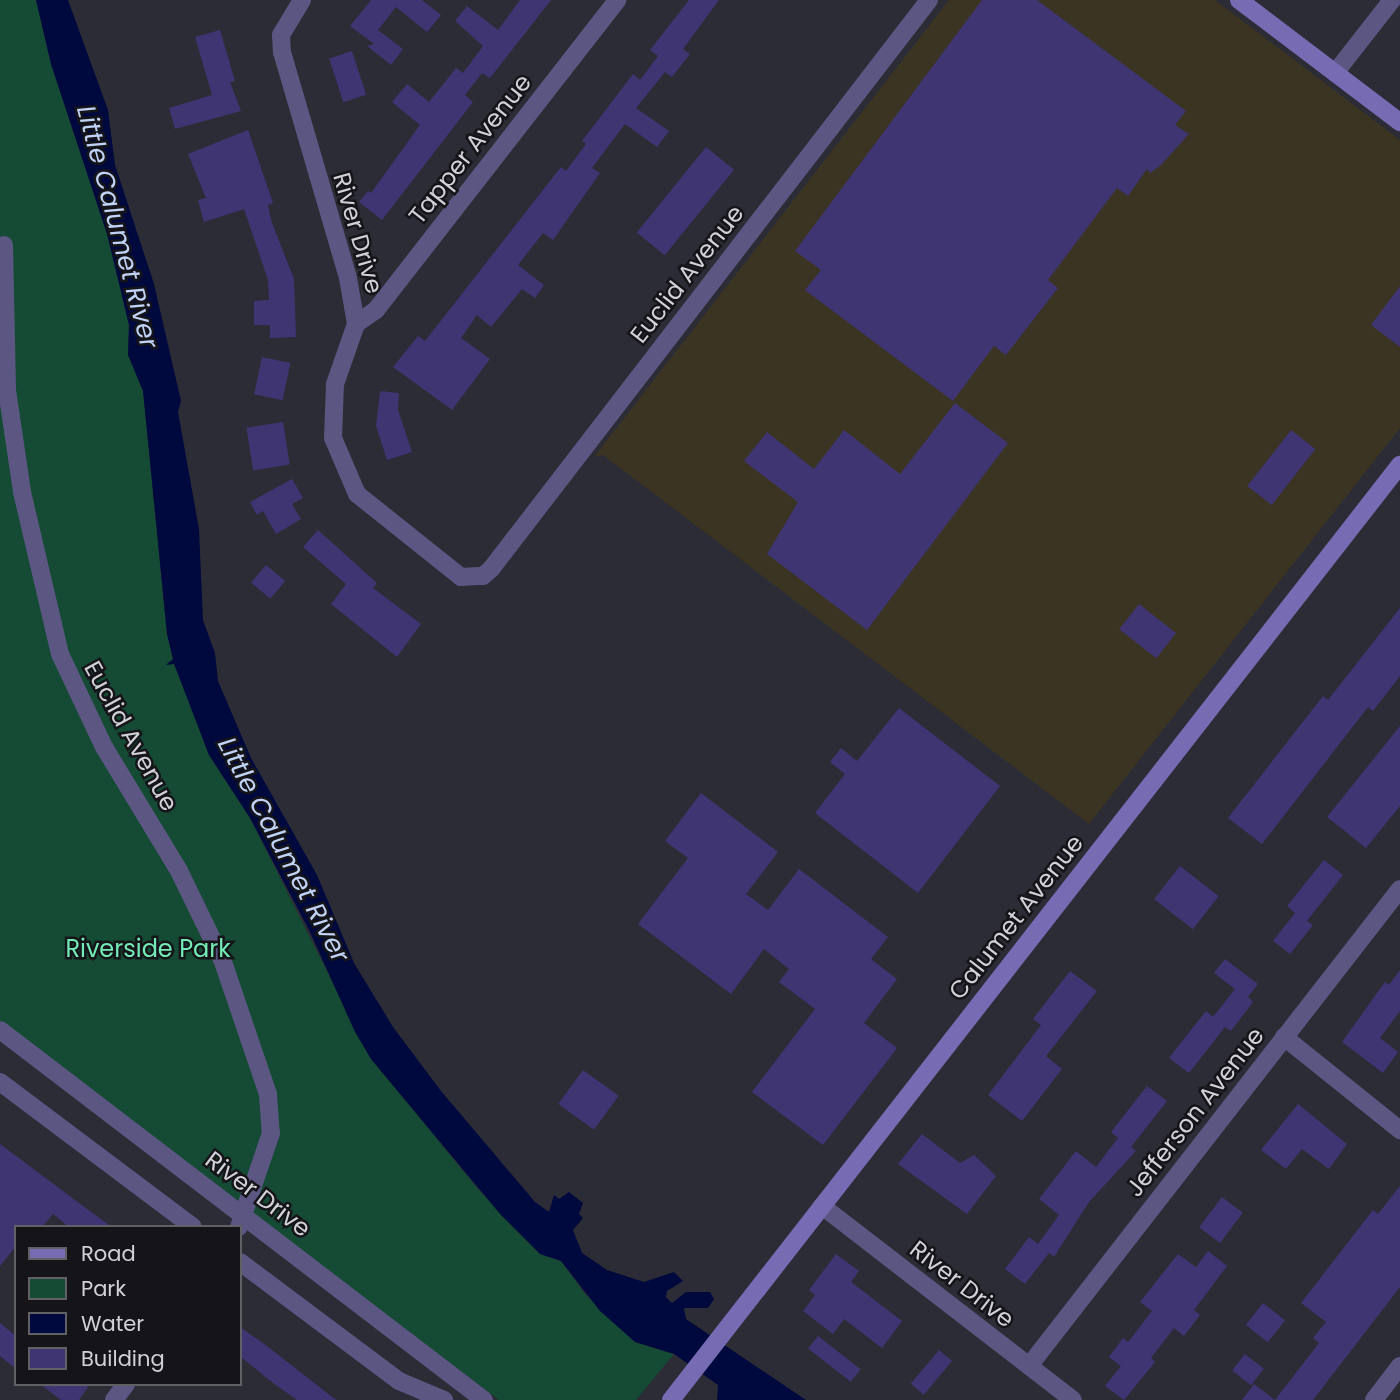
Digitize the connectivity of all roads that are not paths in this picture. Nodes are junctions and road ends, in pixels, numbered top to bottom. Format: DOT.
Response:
graph roads {
  1 [pos="302,0"];
  2 [pos="617,0"];
  3 [pos="929,0"];
  4 [pos="1239,0"];
  5 [pos="1392,0"];
  6 [pos="1335,73"];
  7 [pos="1400,122"];
  8 [pos="4,245"];
  9 [pos="356,324"];
  10 [pos="1400,464"];
  11 [pos="482,576"];
  12 [pos="1400,889"];
  13 [pos="0,1030"];
  14 [pos="1284,1037"];
  15 [pos="0,1082"];
  16 [pos="1400,1130"];
  17 [pos="822,1206"];
  18 [pos="242,1221"];
  19 [pos="190,1225"];
  20 [pos="242,1263"];
  21 [pos="1028,1366"];
  22 [pos="1400,1366"];
  23 [pos="444,1400"];
  24 [pos="484,1400"];
  25 [pos="671,1400"];
  26 [pos="1073,1400"];
  27 [pos="1374,1400"];
  1 -- 9 [label="street, River Drive"];
  2 -- 9 [label="street, Tapper Avenue"];
  3 -- 11 [label="street, Euclid Avenue"];
  4 -- 6 [label="main road"];
  5 -- 6 [label="street"];
  6 -- 7 [label="main road"];
  8 -- 18 [label="street, Euclid Avenue"];
  9 -- 11 [label="street, River Drive"];
  10 -- 17 [label="main road, Calumet Avenue"];
  12 -- 14 [label="street, Jefferson Avenue"];
  13 -- 18 [label="street, River Drive"];
  14 -- 16 [label="street"];
  14 -- 21 [label="street, Jefferson Avenue"];
  15 -- 19 [label="street"];
  17 -- 21 [label="street, River Drive"];
  17 -- 25 [label="main road, Calumet Avenue"];
  18 -- 24 [label="street, River Drive"];
  20 -- 23 [label="street"];
  21 -- 26 [label="street, River Drive"];
  22 -- 27 [label="street"];
}
